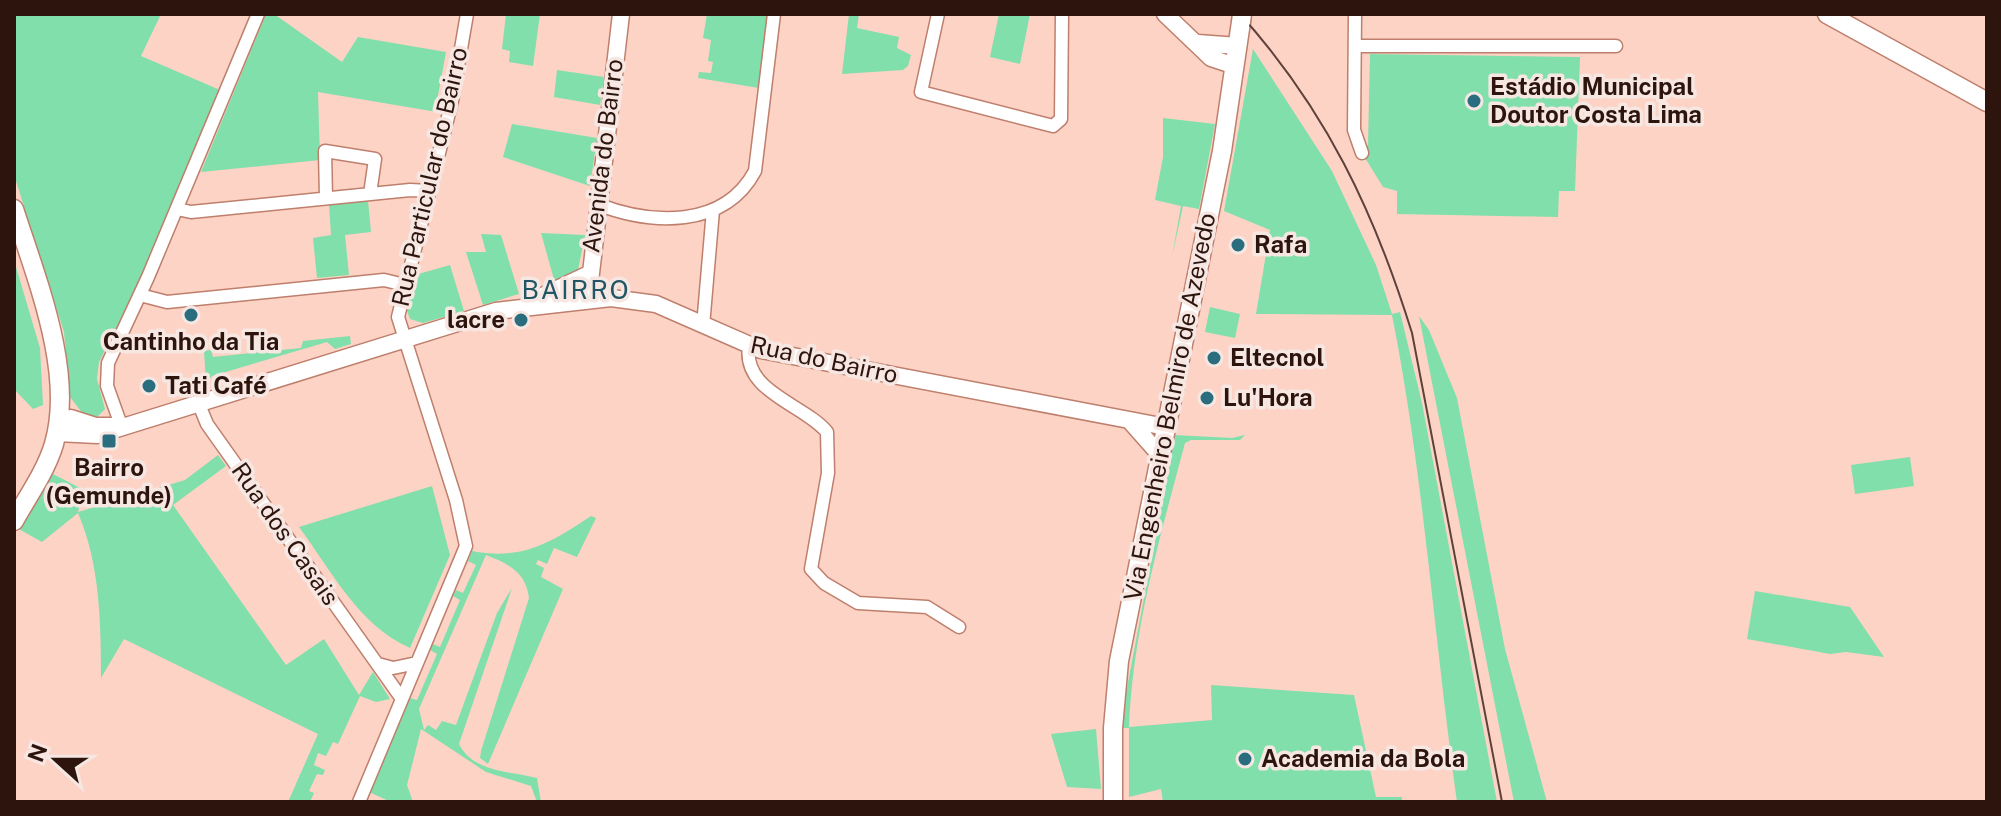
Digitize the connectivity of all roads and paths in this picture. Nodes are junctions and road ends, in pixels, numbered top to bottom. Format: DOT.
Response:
graph roads {
  1 [pos="258,14"];
  2 [pos="467,14"];
  3 [pos="621,14"];
  4 [pos="774,14"];
  5 [pos="938,14"];
  6 [pos="1062,14"];
  7 [pos="1165,14"];
  8 [pos="1355,14"];
  9 [pos="1831,15"];
  10 [pos="1242,19"];
  11 [pos="1198,43"];
  12 [pos="1238,46"];
  13 [pos="1355,46"];
  14 [pos="1616,46"];
  15 [pos="1235,66"];
  16 [pos="1987,102"];
  17 [pos="1362,153"];
  18 [pos="429,191"];
  19 [pos="370,194"];
  20 [pos="326,198"];
  21 [pos="597,204"];
  22 [pos="14,209"];
  23 [pos="177,209"];
  24 [pos="713,210"];
  25 [pos="589,274"];
  26 [pos="405,285"];
  27 [pos="140,295"];
  28 [pos="588,299"];
  29 [pos="523,306"];
  30 [pos="703,326"];
  31 [pos="406,339"];
  32 [pos="749,346"];
  33 [pos="58,389"];
  34 [pos="198,402"];
  35 [pos="1128,419"];
  36 [pos="85,423"];
  37 [pos="121,425"];
  38 [pos="1166,427"];
  39 [pos="57,429"];
  40 [pos="1160,455"];
  41 [pos="14,521"];
  42 [pos="959,627"];
  43 [pos="377,663"];
  44 [pos="417,663"];
  45 [pos="402,699"];
  46 [pos="359,802"];
  47 [pos="1113,802"];
  1 -- 23 [label="street"];
  2 -- 18 [label="street, Rua Particular do Bairro"];
  3 -- 21 [label="street, Avenida do Bairro"];
  4 -- 24 [label="street"];
  5 -- 6 [label="street"];
  7 -- 11 [label="street"];
  8 -- 13 [label="street"];
  9 -- 16 [label="main road"];
  10 -- 12 [label="main road, Via Engenheiro Belmiro de Azevedo"];
  11 -- 12 [label="street"];
  11 -- 15 [label="street"];
  12 -- 15 [label="main road, Via Engenheiro Belmiro de Azevedo"];
  13 -- 14 [label="street"];
  13 -- 17 [label="street"];
  15 -- 38 [label="main road, Via Engenheiro Belmiro de Azevedo"];
  18 -- 19 [label="street"];
  18 -- 26 [label="street, Rua Particular do Bairro"];
  19 -- 20 [label="street"];
  19 -- 20 [label="street"];
  20 -- 23 [label="street"];
  21 -- 24 [label="street"];
  21 -- 25 [label="street, Avenida do Bairro"];
  22 -- 33 [label="main road"];
  23 -- 27 [label="street"];
  24 -- 30 [label="street"];
  25 -- 28 [label="street, Avenida do Bairro"];
  25 -- 29 [label="street"];
  26 -- 27 [label="street"];
  26 -- 31 [label="street, Rua Particular do Bairro"];
  27 -- 37 [label="street"];
  28 -- 29 [label="street, Rua do Bairro"];
  28 -- 30 [label="street, Rua do Bairro"];
  29 -- 31 [label="street, Rua do Bairro"];
  30 -- 32 [label="street, Rua do Bairro"];
  31 -- 34 [label="street, Rua do Bairro"];
  31 -- 44 [label="street, Rua Particular do Bairro"];
  32 -- 35 [label="street, Rua do Bairro"];
  32 -- 42 [label="street"];
  33 -- 36 [label="street"];
  33 -- 39 [label="main road"];
  34 -- 37 [label="street, Rua do Bairro"];
  34 -- 43 [label="street, Rua dos Casais"];
  35 -- 38 [label="street, Rua do Bairro"];
  35 -- 40 [label="street"];
  36 -- 37 [label="street, Rua do Bairro"];
  36 -- 39 [label="street, Rua do Bairro"];
  37 -- 39 [label="street, Rua do Bairro"];
  38 -- 40 [label="main road, Via Engenheiro Belmiro de Azevedo"];
  39 -- 41 [label="main road"];
  40 -- 47 [label="main road, Via Engenheiro Belmiro de Azevedo"];
  43 -- 44 [label="street"];
  43 -- 45 [label="street, Rua dos Casais"];
  44 -- 45 [label="street, Rua Particular do Bairro"];
  45 -- 46 [label="street"];
}
